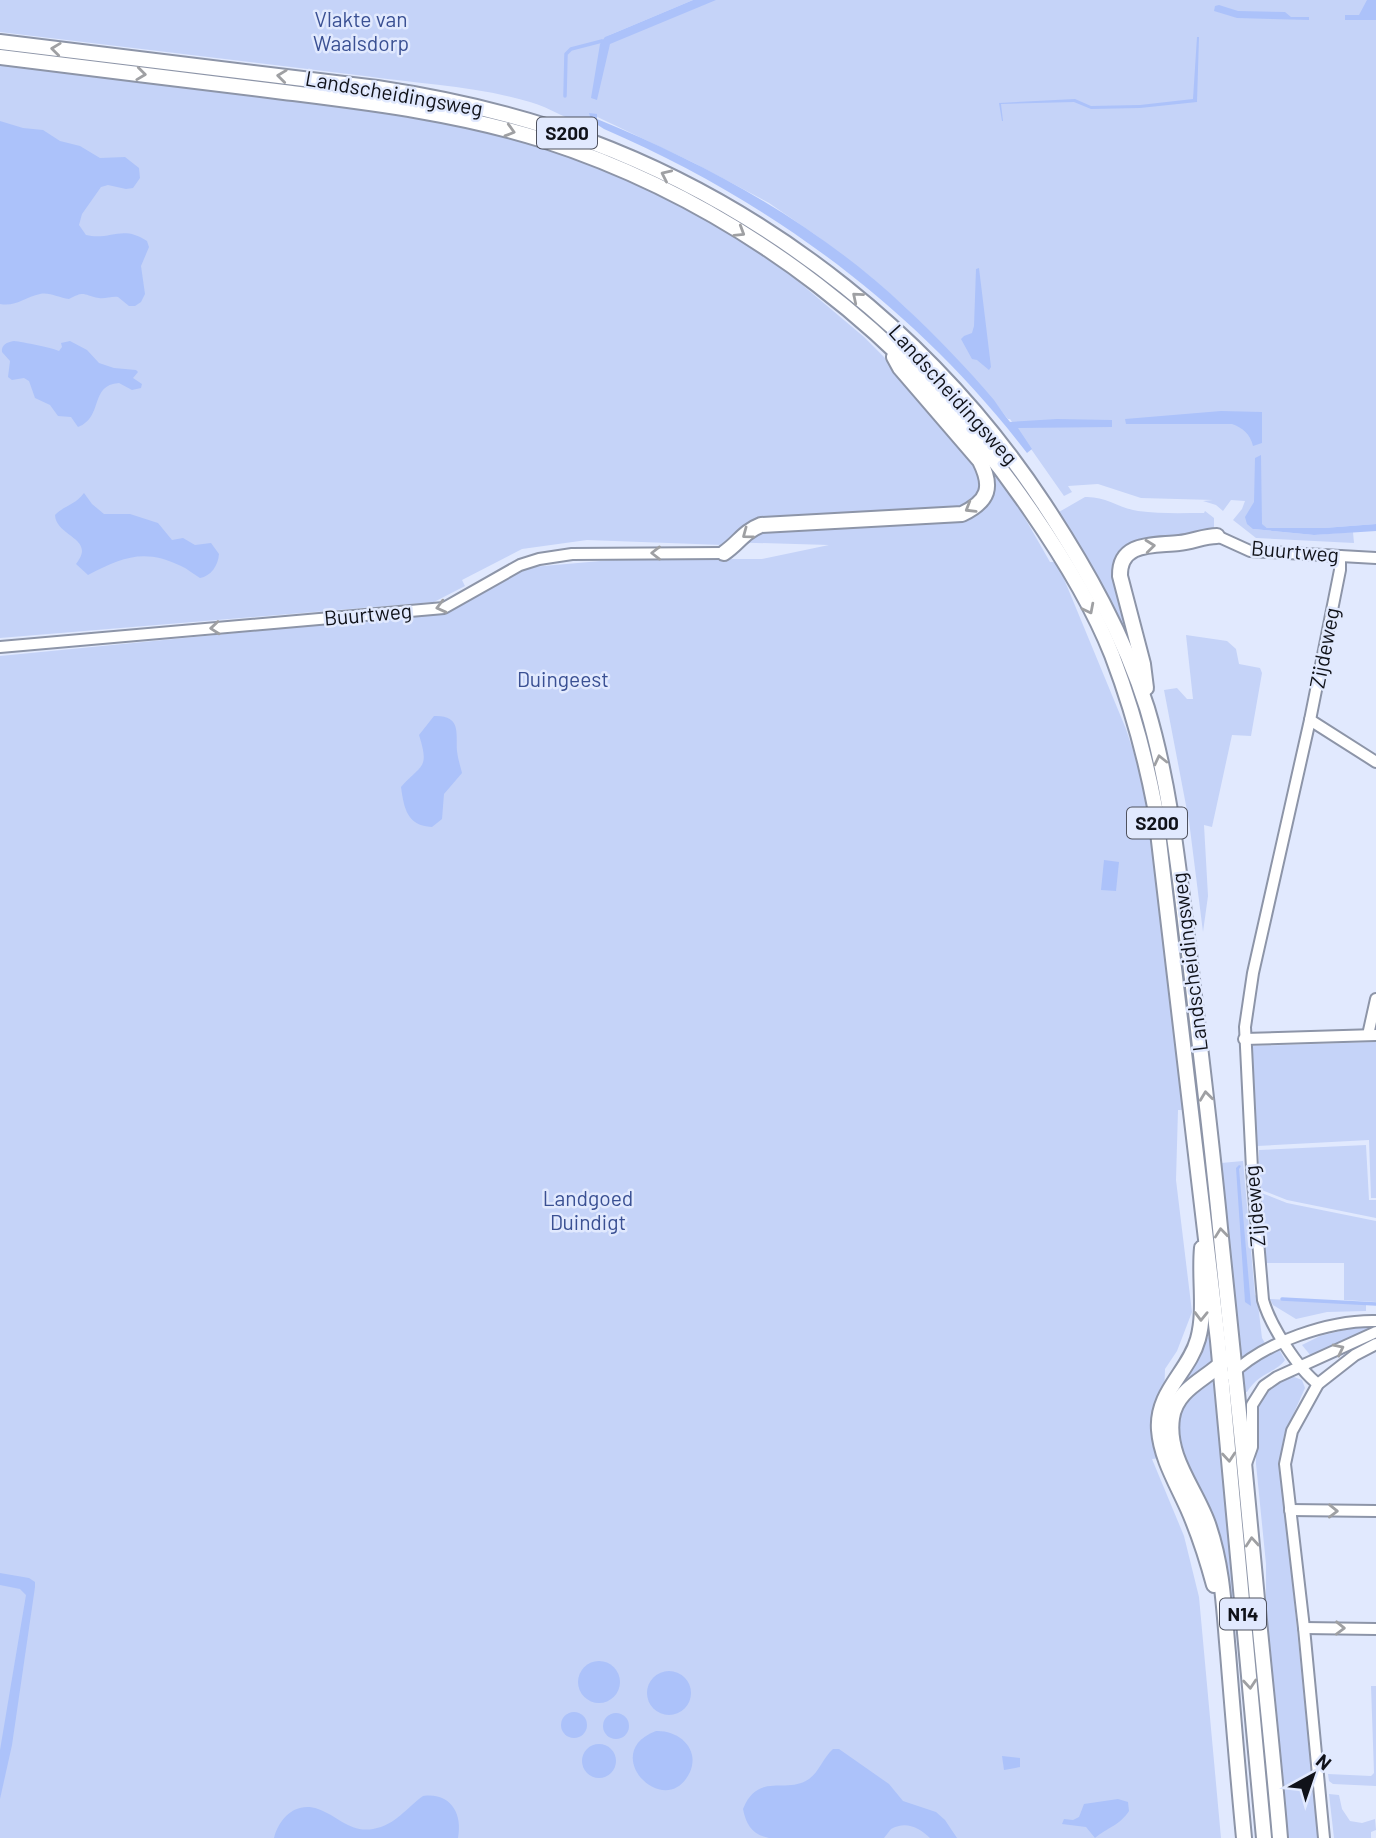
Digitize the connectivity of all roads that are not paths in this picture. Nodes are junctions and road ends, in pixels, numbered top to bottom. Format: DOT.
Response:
graph roads {
  1 [pos="0,42"];
  2 [pos="0,57"];
  3 [pos="882,338"];
  4 [pos="1217,536"];
  5 [pos="724,553"];
  6 [pos="1340,556"];
  7 [pos="1376,558"];
  8 [pos="0,647"];
  9 [pos="1148,714"];
  10 [pos="1310,720"];
  11 [pos="1376,762"];
  12 [pos="1376,999"];
  13 [pos="1372,1035"];
  14 [pos="1244,1039"];
  15 [pos="1214,1163"];
  16 [pos="1199,1165"];
  17 [pos="1205,1223"];
  18 [pos="1376,1321"];
  19 [pos="1376,1332"];
  20 [pos="1285,1341"];
  21 [pos="1376,1344"];
  22 [pos="1233,1349"];
  23 [pos="1220,1365"];
  24 [pos="1301,1366"];
  25 [pos="1235,1371"];
  26 [pos="1318,1384"];
  27 [pos="1222,1389"];
  28 [pos="1245,1467"];
  29 [pos="1290,1510"];
  30 [pos="1376,1511"];
  31 [pos="1304,1628"];
  32 [pos="1376,1629"];
  33 [pos="1226,1637"];
  34 [pos="1244,1838"];
  35 [pos="1264,1838"];
  36 [pos="1280,1838"];
  37 [pos="1324,1838"];
  9 -- 1 [label="main road, Landscheidingsweg / S200, one-way"];
  2 -- 3 [label="main road, Landscheidingsweg / S200, one-way"];
  3 -- 5 [label="main road, one-way"];
  3 -- 16 [label="main road, Landscheidingsweg / S200, one-way"];
  4 -- 6 [label="street, Buurtweg"];
  9 -- 4 [label="main road, one-way"];
  5 -- 8 [label="street, Buurtweg, one-way"];
  6 -- 7 [label="street, Buurtweg"];
  6 -- 10 [label="street, Zijdeweg"];
  15 -- 9 [label="main road, Landscheidingsweg / S200, one-way"];
  10 -- 11 [label="street"];
  10 -- 14 [label="street, Zijdeweg"];
  12 -- 13 [label="street"];
  13 -- 14 [label="street"];
  14 -- 20 [label="street, Zijdeweg"];
  22 -- 15 [label="main road, Landscheidingsweg / N14, one-way"];
  16 -- 17 [label="main road, Landscheidingsweg / N14"];
  17 -- 23 [label="main road, Landscheidingsweg / N14"];
  17 -- 33 [label="main road, N14, one-way"];
  18 -- 20 [label="street"];
  24 -- 19 [label="street, one-way"];
  20 -- 24 [label="street, Zijdeweg"];
  20 -- 25 [label="street"];
  21 -- 26 [label="street"];
  22 -- 23 [label="main road, N14"];
  22 -- 25 [label="main road, Landscheidingsweg / N14"];
  23 -- 27 [label="main road, Landscheidingsweg / N14"];
  23 -- 33 [label="main road, N14"];
  24 -- 26 [label="street, Zijdeweg"];
  24 -- 28 [label="street"];
  25 -- 27 [label="street"];
  25 -- 28 [label="main road, Landscheidingsweg / N14"];
  26 -- 29 [label="street"];
  27 -- 35 [label="main road, Landscheidingsweg / N14, one-way"];
  36 -- 28 [label="main road, Landscheidingsweg / N14, one-way"];
  29 -- 30 [label="street, one-way"];
  29 -- 31 [label="street"];
  31 -- 32 [label="street, one-way"];
  31 -- 37 [label="street"];
  33 -- 34 [label="main road, N14"];
}
